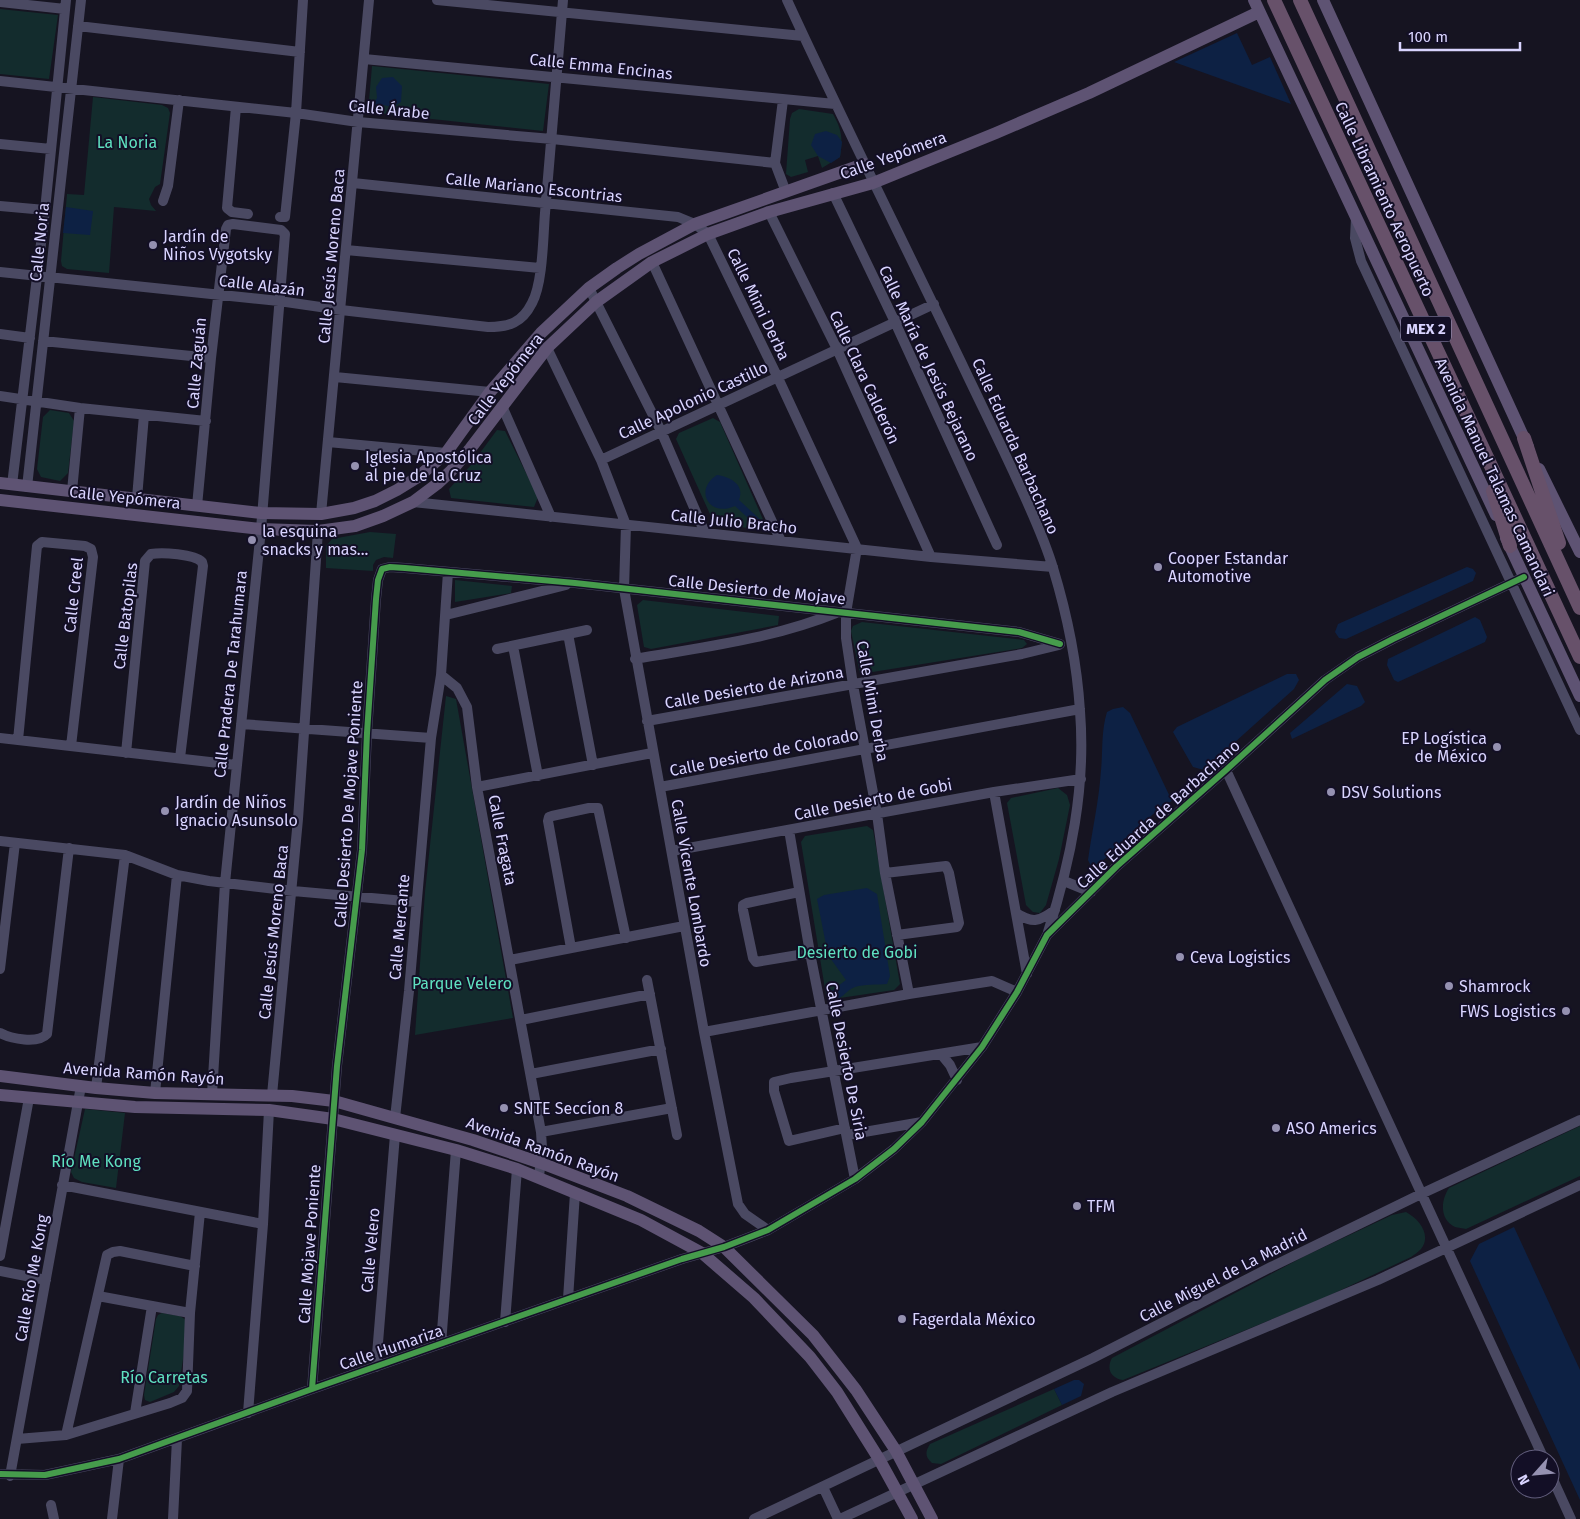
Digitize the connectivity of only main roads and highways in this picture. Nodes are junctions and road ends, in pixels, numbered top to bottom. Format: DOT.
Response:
graph roads {
  1 [pos="1254,0"];
  2 [pos="1274,0"];
  3 [pos="1300,0"];
  4 [pos="1323,0"];
  5 [pos="1259,12"];
  6 [pos="864,164"];
  7 [pos="1461,406"];
  8 [pos="1524,438"];
  9 [pos="6,484"];
  10 [pos="0,500"];
  11 [pos="1577,542"];
  12 [pos="1510,546"];
  13 [pos="1580,552"];
  14 [pos="1580,607"];
  15 [pos="1580,657"];
  16 [pos="1580,696"];
  17 [pos="0,1076"];
  18 [pos="0,1095"];
  19 [pos="912,1519"];
  20 [pos="932,1519"];
  1 -- 5 [label="main road, Avenida Manuel Talamas Camandari"];
  2 -- 7 [label="highway, Calle Libramiento Aeropuerto / MEX 2"];
  3 -- 14 [label="highway, Calle Libramiento Aeropuerto / MEX 2"];
  4 -- 8 [label="main road"];
  5 -- 10 [label="main road, Calle Yepómera"];
  5 -- 12 [label="main road, Avenida Manuel Talamas Camandari"];
  6 -- 9 [label="main road, Calle Yepómera"];
  7 -- 12 [label="highway"];
  7 -- 15 [label="highway, Calle Libramiento Aeropuerto / MEX 2"];
  8 -- 11 [label="main road"];
  8 -- 14 [label="highway"];
  11 -- 13 [label="main road"];
  12 -- 16 [label="main road, Avenida Manuel Talamas Camandari"];
  17 -- 20 [label="main road, Avenida Ramón Rayón"];
  18 -- 19 [label="main road, Avenida Ramón Rayón"];
}
